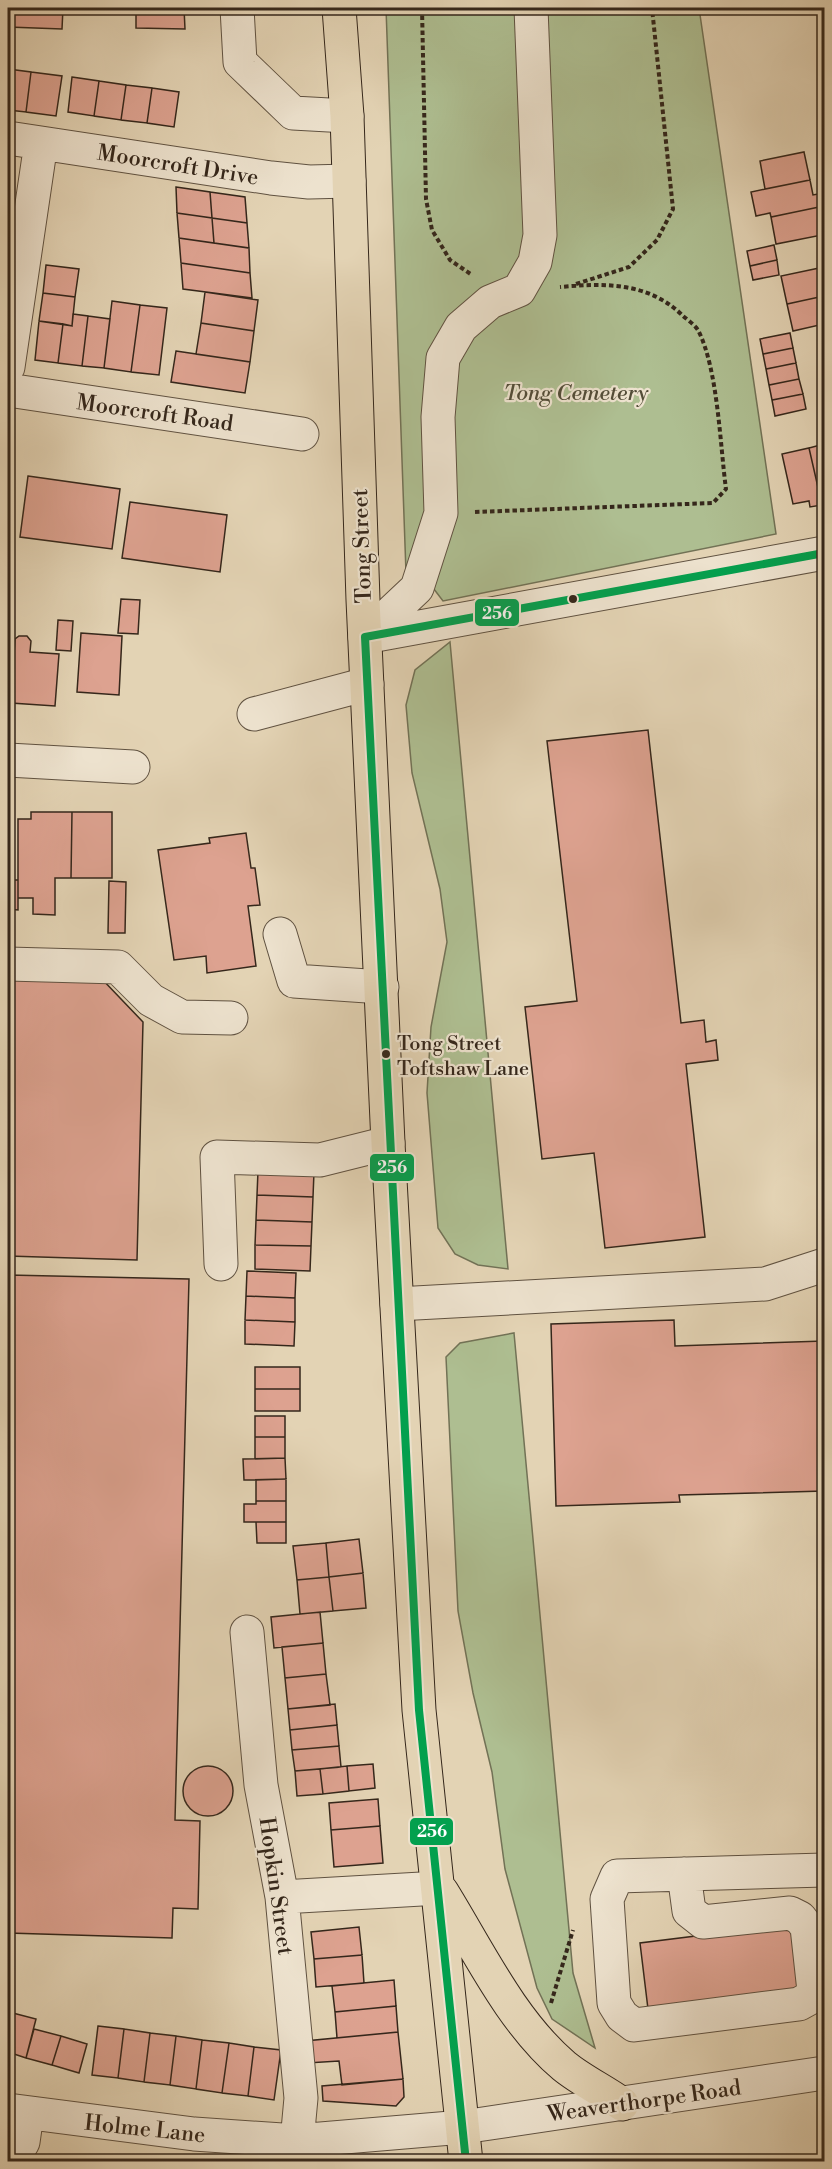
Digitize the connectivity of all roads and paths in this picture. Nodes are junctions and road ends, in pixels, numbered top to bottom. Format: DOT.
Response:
graph roads {
  1 [pos="237,8"];
  2 [pos="339,8"];
  3 [pos="422,8"];
  4 [pos="531,8"];
  5 [pos="652,8"];
  6 [pos="347,116"];
  7 [pos="8,138"];
  8 [pos="41,143"];
  9 [pos="349,181"];
  10 [pos="570,286"];
  11 [pos="519,290"];
  12 [pos="8,368"];
  13 [pos="8,390"];
  14 [pos="302,434"];
  15 [pos="441,513"];
  16 [pos="825,554"];
  17 [pos="365,638"];
  18 [pos="368,684"];
  19 [pos="254,714"];
  20 [pos="8,760"];
  21 [pos="133,768"];
  22 [pos="279,934"];
  23 [pos="8,964"];
  24 [pos="382,987"];
  25 [pos="231,1018"];
  26 [pos="388,1143"];
  27 [pos="221,1264"];
  28 [pos="825,1265"];
  29 [pos="397,1304"];
  30 [pos="247,1632"];
  31 [pos="825,1870"];
  32 [pos="684,1874"];
  33 [pos="440,1888"];
  34 [pos="282,1897"];
  35 [pos="576,1920"];
  36 [pos="535,2035"];
  37 [pos="825,2073"];
  38 [pos="622,2104"];
  39 [pos="17,2112"];
  40 [pos="463,2127"];
  41 [pos="297,2141"];
  42 [pos="11,2162"];
  43 [pos="466,2162"];
  1 -- 6 [label="street"];
  2 -- 6 [label="highway, Tong Street"];
  3 -- 11 [label="path"];
  4 -- 11 [label="street"];
  5 -- 10 [label="path"];
  6 -- 9 [label="highway, Tong Street"];
  7 -- 8 [label="street, Moorcroft Drive"];
  8 -- 9 [label="street, Moorcroft Drive"];
  8 -- 12 [label="street"];
  9 -- 17 [label="highway, Tong Street"];
  10 -- 11 [label="path"];
  10 -- 15 [label="path"];
  11 -- 15 [label="street"];
  13 -- 14 [label="street, Moorcroft Road"];
  15 -- 17 [label="street"];
  16 -- 17 [label="street"];
  17 -- 18 [label="highway, Tong Street"];
  18 -- 19 [label="street"];
  18 -- 24 [label="highway, Tong Street"];
  20 -- 21 [label="street"];
  22 -- 24 [label="street"];
  23 -- 25 [label="street"];
  24 -- 26 [label="highway, Tong Street"];
  26 -- 27 [label="street"];
  26 -- 29 [label="highway, Tong Street"];
  28 -- 29 [label="street"];
  29 -- 33 [label="highway, Tong Street"];
  30 -- 34 [label="street, Hopkin Street"];
  31 -- 32 [label="street"];
  32 -- 32 [label="street"];
  33 -- 34 [label="street"];
  33 -- 36 [label="highway"];
  33 -- 40 [label="highway, Tong Street"];
  34 -- 41 [label="street, Hopkin Street"];
  35 -- 36 [label="path"];
  36 -- 38 [label="highway"];
  37 -- 38 [label="street, Weaverthorpe Road"];
  38 -- 40 [label="street, Weaverthorpe Road"];
  39 -- 41 [label="street, Holme Lane"];
  39 -- 42 [label="street"];
  40 -- 41 [label="street, Holme Lane"];
  40 -- 43 [label="highway, Tong Street"];
}
